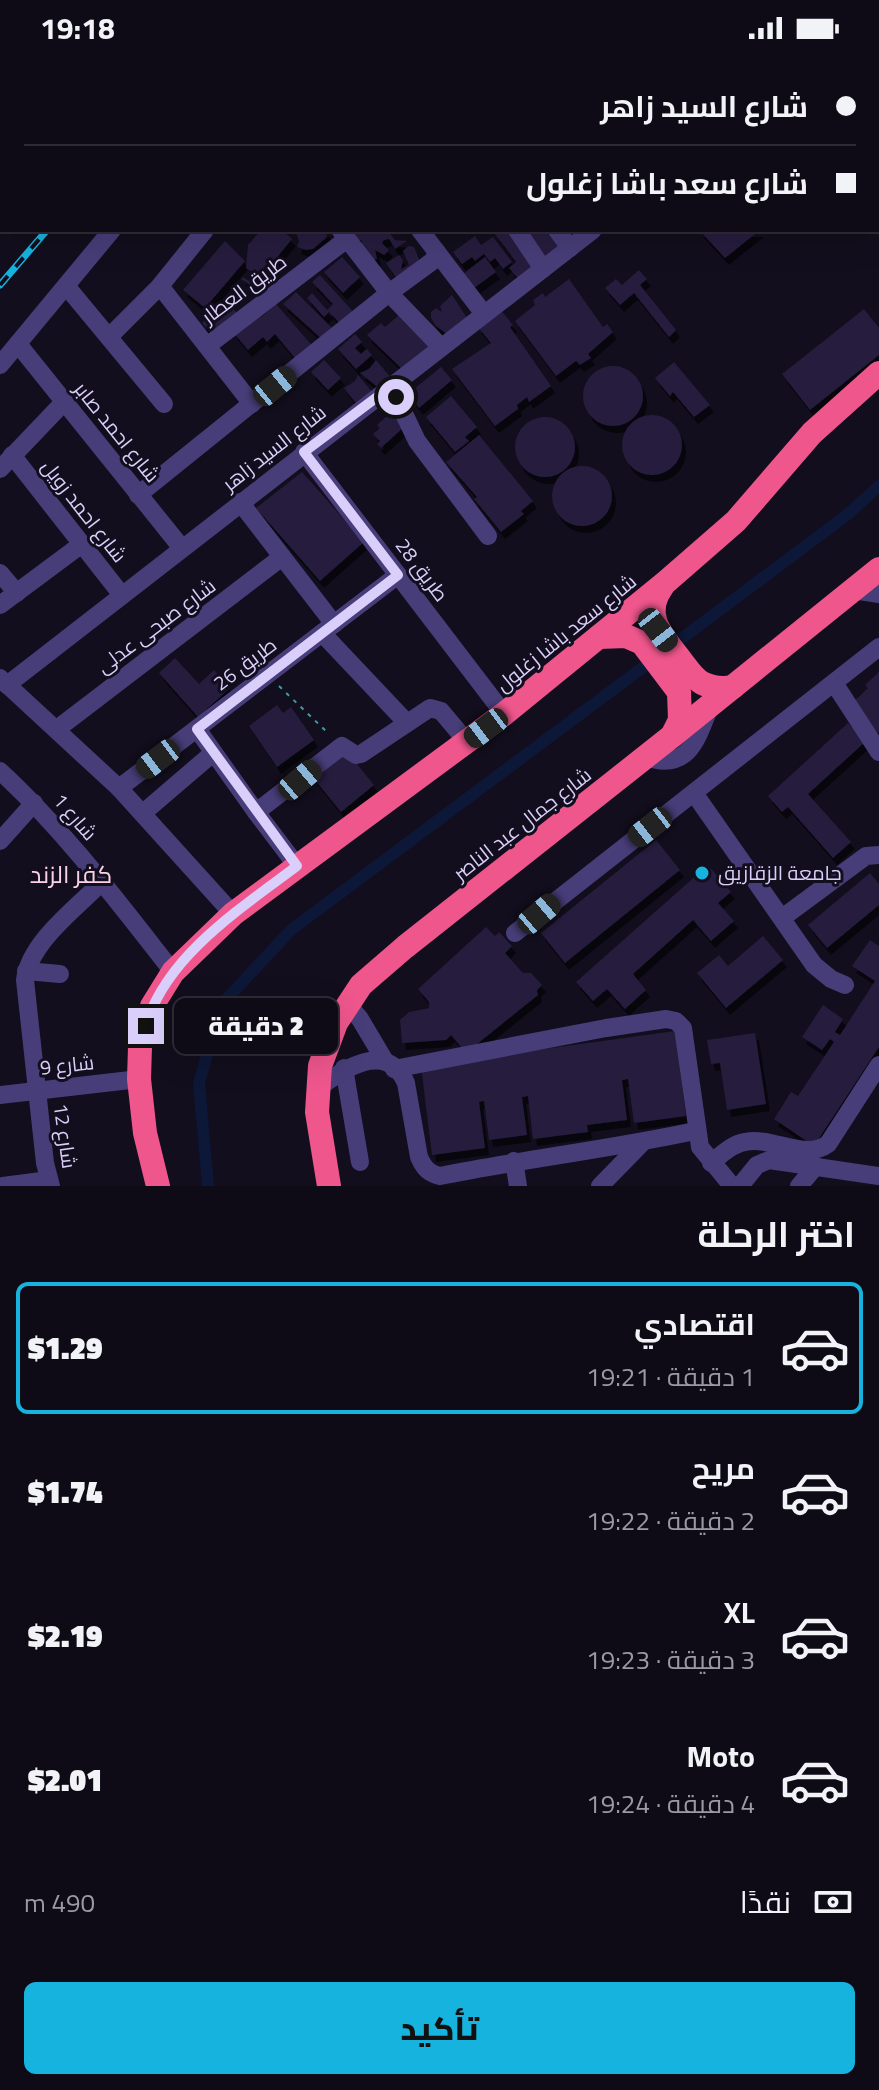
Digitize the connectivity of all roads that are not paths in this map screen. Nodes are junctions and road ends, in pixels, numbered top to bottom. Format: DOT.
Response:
graph roads {
  1 [pos="110,232"];
  2 [pos="203,232"];
  3 [pos="422,232"];
  4 [pos="518,232"];
  5 [pos="558,232"];
  6 [pos="590,232"];
  7 [pos="344,234"];
  8 [pos="570,248"];
  9 [pos="436,251"];
  10 [pos="543,269"];
  11 [pos="160,286"];
  12 [pos="67,287"];
  13 [pos="389,293"];
  14 [pos="484,314"];
  15 [pos="109,337"];
  16 [pos="18,344"];
  17 [pos="207,346"];
  18 [pos="441,347"];
  19 [pos="0,365"];
  20 [pos="879,373"];
  21 [pos="389,388"];
  22 [pos="64,402"];
  23 [pos="164,404"];
  24 [pos="252,404"];
  25 [pos="304,452"];
  26 [pos="6,462"];
  27 [pos="138,495"];
  28 [pos="240,502"];
  29 [pos="488,536"];
  30 [pos="82,544"];
  31 [pos="181,547"];
  32 [pos="282,557"];
  33 [pos="879,569"];
  34 [pos="0,573"];
  35 [pos="398,575"];
  36 [pos="666,582"];
  37 [pos="853,590"];
  38 [pos="17,593"];
  39 [pos="121,594"];
  40 [pos="879,594"];
  41 [pos="0,605"];
  42 [pos="328,629"];
  43 [pos="599,637"];
  44 [pos="650,637"];
  45 [pos="879,647"];
  46 [pos="4,681"];
  47 [pos="834,683"];
  48 [pos="688,686"];
  49 [pos="733,687"];
  50 [pos="504,714"];
  51 [pos="407,723"];
  52 [pos="57,729"];
  53 [pos="197,729"];
  54 [pos="467,742"];
  55 [pos="676,748"];
  56 [pos="879,752"];
  57 [pos="213,753"];
  58 [pos="0,771"];
  59 [pos="119,788"];
  60 [pos="698,790"];
  61 [pos="34,803"];
  62 [pos="256,812"];
  63 [pos="143,813"];
  64 [pos="0,841"];
  65 [pos="879,855"];
  66 [pos="297,866"];
  67 [pos="102,882"];
  68 [pos="233,914"];
  69 [pos="782,918"];
  70 [pos="515,933"];
  71 [pos="26,971"];
  72 [pos="173,972"];
  73 [pos="60,974"];
  74 [pos="845,985"];
  75 [pos="347,1003"];
  76 [pos="389,1065"];
  77 [pos="879,1065"];
  78 [pos="344,1068"];
  79 [pos="139,1079"];
  80 [pos="317,1089"];
  81 [pos="37,1090"];
  82 [pos="0,1095"];
  83 [pos="695,1131"];
  84 [pos="643,1142"];
  85 [pos="514,1161"];
  86 [pos="360,1162"];
  87 [pos="711,1163"];
  88 [pos="816,1166"];
  89 [pos="480,1177"];
  90 [pos="865,1178"];
  91 [pos="50,1183"];
  92 [pos="3,1186"];
  93 [pos="158,1186"];
  94 [pos="329,1186"];
  95 [pos="518,1186"];
  96 [pos="600,1186"];
  97 [pos="732,1186"];
  98 [pos="740,1186"];
  99 [pos="799,1186"];
  1 -- 12 [label="street"];
  2 -- 11 [label="street"];
  3 -- 9 [label="street"];
  4 -- 10 [label="street"];
  5 -- 8 [label="street"];
  6 -- 8 [label="street, شارع السيد زاهر"];
  7 -- 13 [label="street"];
  7 -- 17 [label="street, طريق العطار"];
  8 -- 10 [label="street, شارع السيد زاهر"];
  9 -- 13 [label="street"];
  9 -- 14 [label="street"];
  10 -- 14 [label="street, شارع السيد زاهر"];
  11 -- 15 [label="street"];
  11 -- 17 [label="street"];
  12 -- 15 [label="street"];
  12 -- 16 [label="street"];
  13 -- 18 [label="street"];
  13 -- 24 [label="street"];
  14 -- 18 [label="street, شارع السيد زاهر"];
  15 -- 23 [label="street"];
  16 -- 19 [label="street"];
  16 -- 22 [label="street, شارع احمد صابر"];
  17 -- 24 [label="street"];
  18 -- 21 [label="street, شارع السيد زاهر"];
  20 -- 36 [label="highway, شارع سعد باشا زغلول"];
  21 -- 25 [label="street, شارع السيد زاهر"];
  21 -- 29 [label="street"];
  22 -- 26 [label="street"];
  22 -- 27 [label="street, شارع احمد صابر"];
  24 -- 27 [label="street"];
  25 -- 28 [label="street, شارع السيد زاهر"];
  25 -- 35 [label="street, طريق 28"];
  26 -- 30 [label="street, شارع احمد زويل"];
  27 -- 31 [label="street, شارع احمد صابر"];
  28 -- 31 [label="street, شارع السيد زاهر"];
  28 -- 32 [label="street"];
  30 -- 38 [label="street"];
  30 -- 39 [label="street, شارع احمد زويل"];
  31 -- 39 [label="street, شارع السيد زاهر"];
  32 -- 42 [label="street"];
  32 -- 52 [label="street, شارع صبحى عدلى"];
  33 -- 37 [label="highway, شارع جمال عبد الناصر"];
  34 -- 38 [label="street"];
  35 -- 42 [label="street, طريق 26"];
  35 -- 50 [label="street, طريق 28"];
  36 -- 43 [label="highway, شارع سعد باشا زغلول"];
  36 -- 44 [label="highway"];
  37 -- 40 [label="street"];
  37 -- 49 [label="highway, شارع جمال عبد الناصر"];
  38 -- 41 [label="street"];
  39 -- 46 [label="street, شارع السيد زاهر"];
  42 -- 51 [label="street"];
  42 -- 53 [label="street, طريق 26"];
  43 -- 44 [label="highway"];
  43 -- 50 [label="highway, شارع سعد باشا زغلول"];
  44 -- 48 [label="highway"];
  45 -- 47 [label="street"];
  46 -- 52 [label="street"];
  47 -- 56 [label="street"];
  47 -- 60 [label="street"];
  48 -- 49 [label="highway"];
  48 -- 55 [label="highway"];
  49 -- 55 [label="highway, شارع جمال عبد الناصر"];
  50 -- 54 [label="highway, شارع سعد باشا زغلول"];
  51 -- 54 [label="street"];
  51 -- 62 [label="street"];
  52 -- 59 [label="street"];
  53 -- 57 [label="street"];
  53 -- 59 [label="street, طريق 26"];
  54 -- 66 [label="highway, شارع سعد باشا زغلول"];
  55 -- 60 [label="street"];
  55 -- 75 [label="highway, شارع جمال عبد الناصر"];
  57 -- 62 [label="street"];
  57 -- 63 [label="street"];
  58 -- 61 [label="street, شارع 1"];
  59 -- 63 [label="street"];
  60 -- 69 [label="street"];
  60 -- 70 [label="street"];
  61 -- 64 [label="street"];
  61 -- 67 [label="street, شارع 1"];
  62 -- 66 [label="street"];
  63 -- 68 [label="street"];
  65 -- 69 [label="street"];
  66 -- 68 [label="highway, شارع سعد باشا زغلول"];
  67 -- 71 [label="street"];
  67 -- 72 [label="street, شارع 1"];
  68 -- 72 [label="highway, شارع سعد باشا زغلول"];
  69 -- 74 [label="street"];
  71 -- 73 [label="street"];
  71 -- 81 [label="street, شارع 12"];
  72 -- 79 [label="highway, شارع سعد باشا زغلول"];
  75 -- 76 [label="street"];
  75 -- 80 [label="highway, شارع جمال عبد الناصر"];
  76 -- 78 [label="street"];
  76 -- 83 [label="street"];
  76 -- 89 [label="street"];
  77 -- 87 [label="street"];
  78 -- 80 [label="street"];
  78 -- 86 [label="street"];
  79 -- 81 [label="street, شارع 9"];
  79 -- 93 [label="highway, شارع سعد باشا زغلول"];
  80 -- 94 [label="highway, شارع جمال عبد الناصر"];
  81 -- 82 [label="street, شارع 9"];
  81 -- 91 [label="street, شارع 12"];
  83 -- 84 [label="street"];
  83 -- 87 [label="street"];
  84 -- 85 [label="street"];
  84 -- 96 [label="street"];
  85 -- 89 [label="street"];
  85 -- 95 [label="street"];
  87 -- 97 [label="street"];
  88 -- 90 [label="street"];
  88 -- 98 [label="street"];
  88 -- 99 [label="street"];
  91 -- 92 [label="street"];
}
